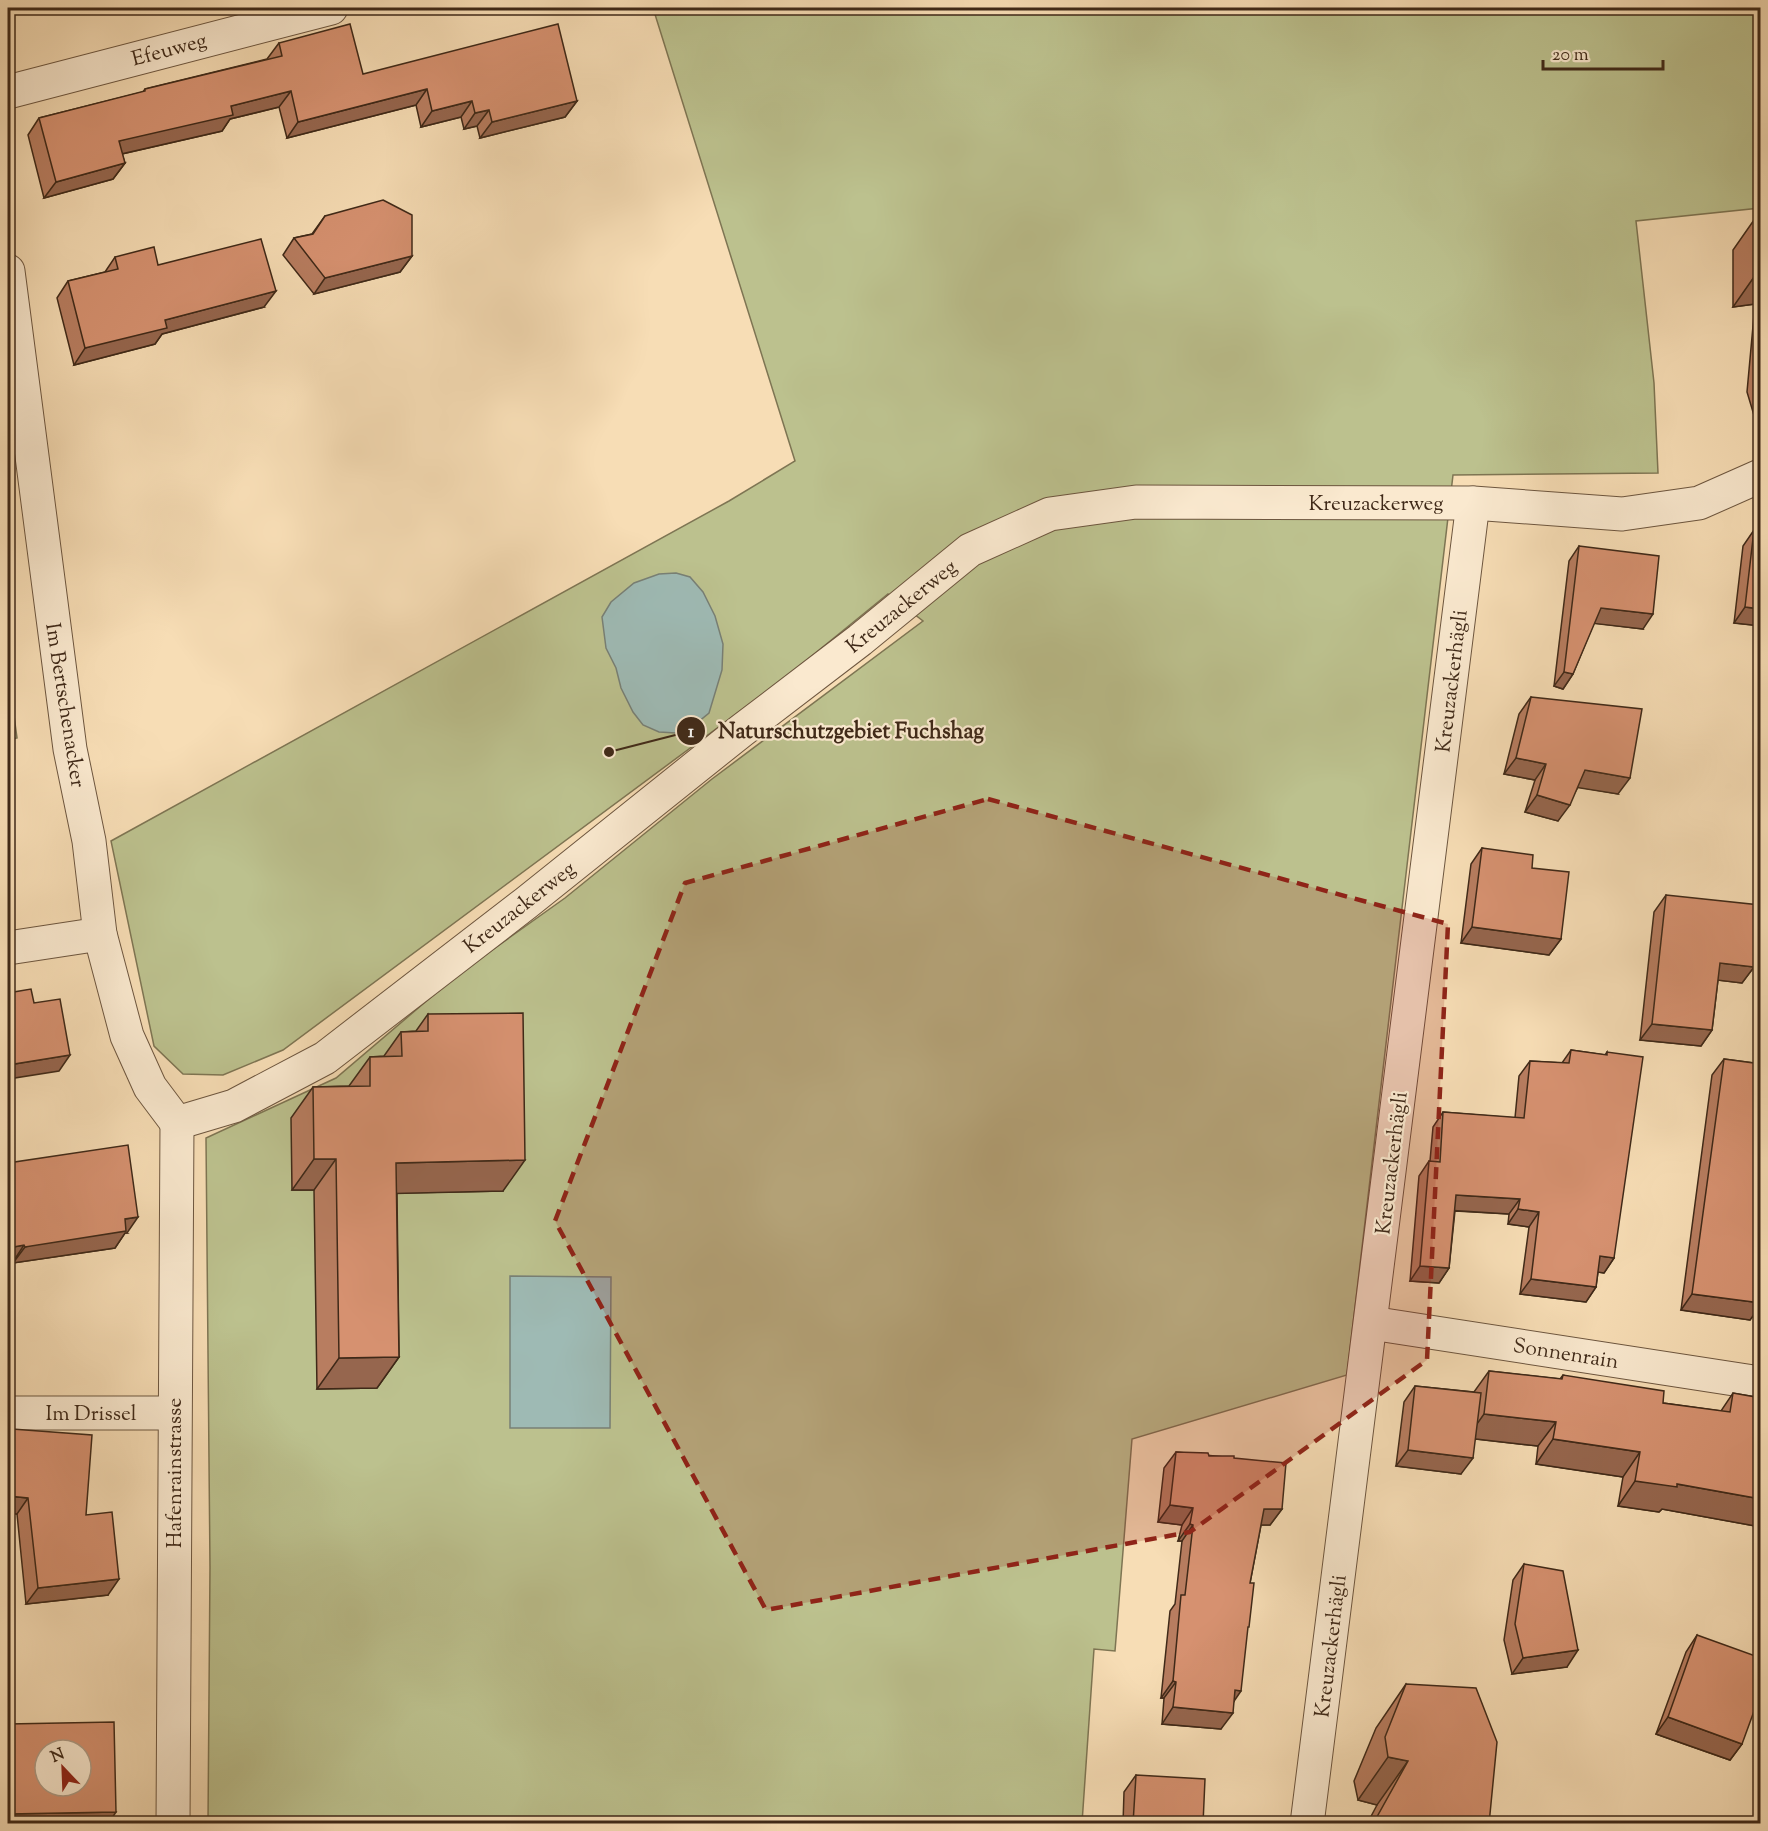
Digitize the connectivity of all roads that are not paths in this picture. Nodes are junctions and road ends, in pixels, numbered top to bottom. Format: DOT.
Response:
graph roads {
  1 [pos="331,8"];
  2 [pos="8,92"];
  3 [pos="8,271"];
  4 [pos="1761,477"];
  5 [pos="1473,503"];
  6 [pos="100,934"];
  7 [pos="8,948"];
  8 [pos="177,1123"];
  9 [pos="1371,1323"];
  10 [pos="1761,1383"];
  11 [pos="8,1413"];
  12 [pos="174,1413"];
  13 [pos="173,1824"];
  14 [pos="1307,1824"];
  1 -- 2 [label="street, Efeuweg"];
  3 -- 6 [label="street, Im Bertschenacker"];
  4 -- 5 [label="street, Kreuzackerweg"];
  5 -- 8 [label="street, Kreuzackerweg"];
  5 -- 9 [label="street, Kreuzackerhägli"];
  6 -- 7 [label="street"];
  6 -- 8 [label="street, Im Bertschenacker"];
  8 -- 12 [label="street, Hafenrainstrasse"];
  9 -- 10 [label="street, Sonnenrain"];
  9 -- 14 [label="street, Kreuzackerhägli"];
  11 -- 12 [label="street, Im Drissel"];
  12 -- 13 [label="street, Hafenrainstrasse"];
}
